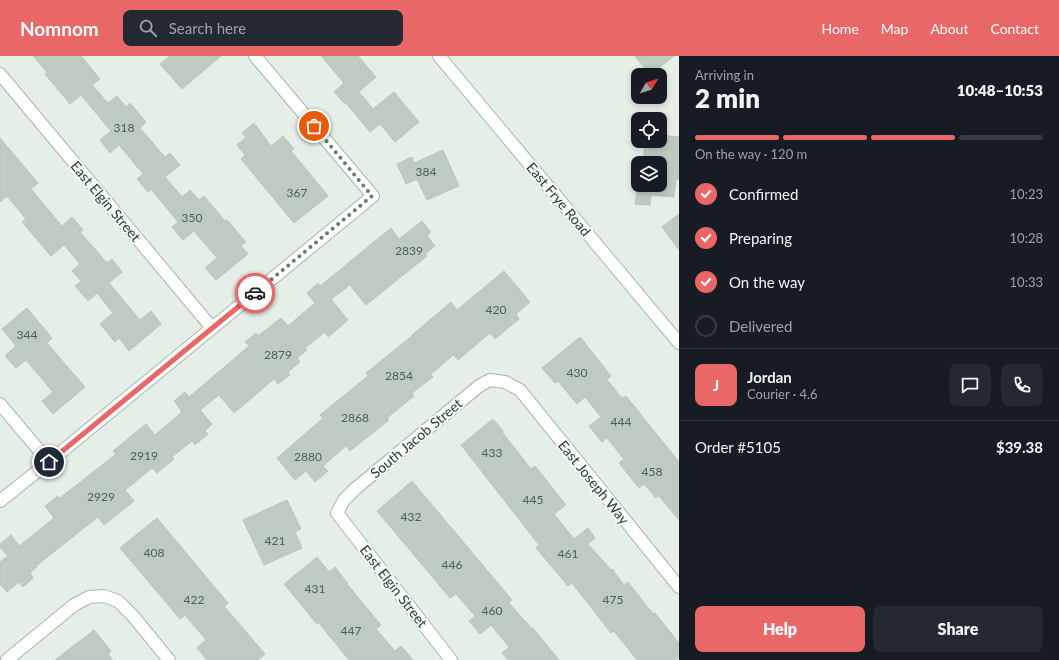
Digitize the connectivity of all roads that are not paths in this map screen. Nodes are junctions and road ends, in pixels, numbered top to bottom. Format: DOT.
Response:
graph roads {
  1 [pos="255,56"];
  2 [pos="440,56"];
  3 [pos="0,74"];
  4 [pos="212,328"];
  5 [pos="679,343"];
  6 [pos="505,382"];
  7 [pos="0,404"];
  8 [pos="49,462"];
  9 [pos="0,501"];
  10 [pos="337,513"];
  11 [pos="679,587"];
  12 [pos="7,660"];
  13 [pos="169,660"];
  14 [pos="451,660"];
  1 -- 4 [label="street"];
  2 -- 5 [label="street, East Frye Road"];
  3 -- 4 [label="street, East Elgin Street"];
  4 -- 8 [label="street"];
  6 -- 10 [label="street, South Jacob Street"];
  6 -- 11 [label="street, East Joseph Way"];
  7 -- 8 [label="street"];
  8 -- 9 [label="street"];
  10 -- 14 [label="street, East Elgin Street"];
  12 -- 13 [label="street"];
}
